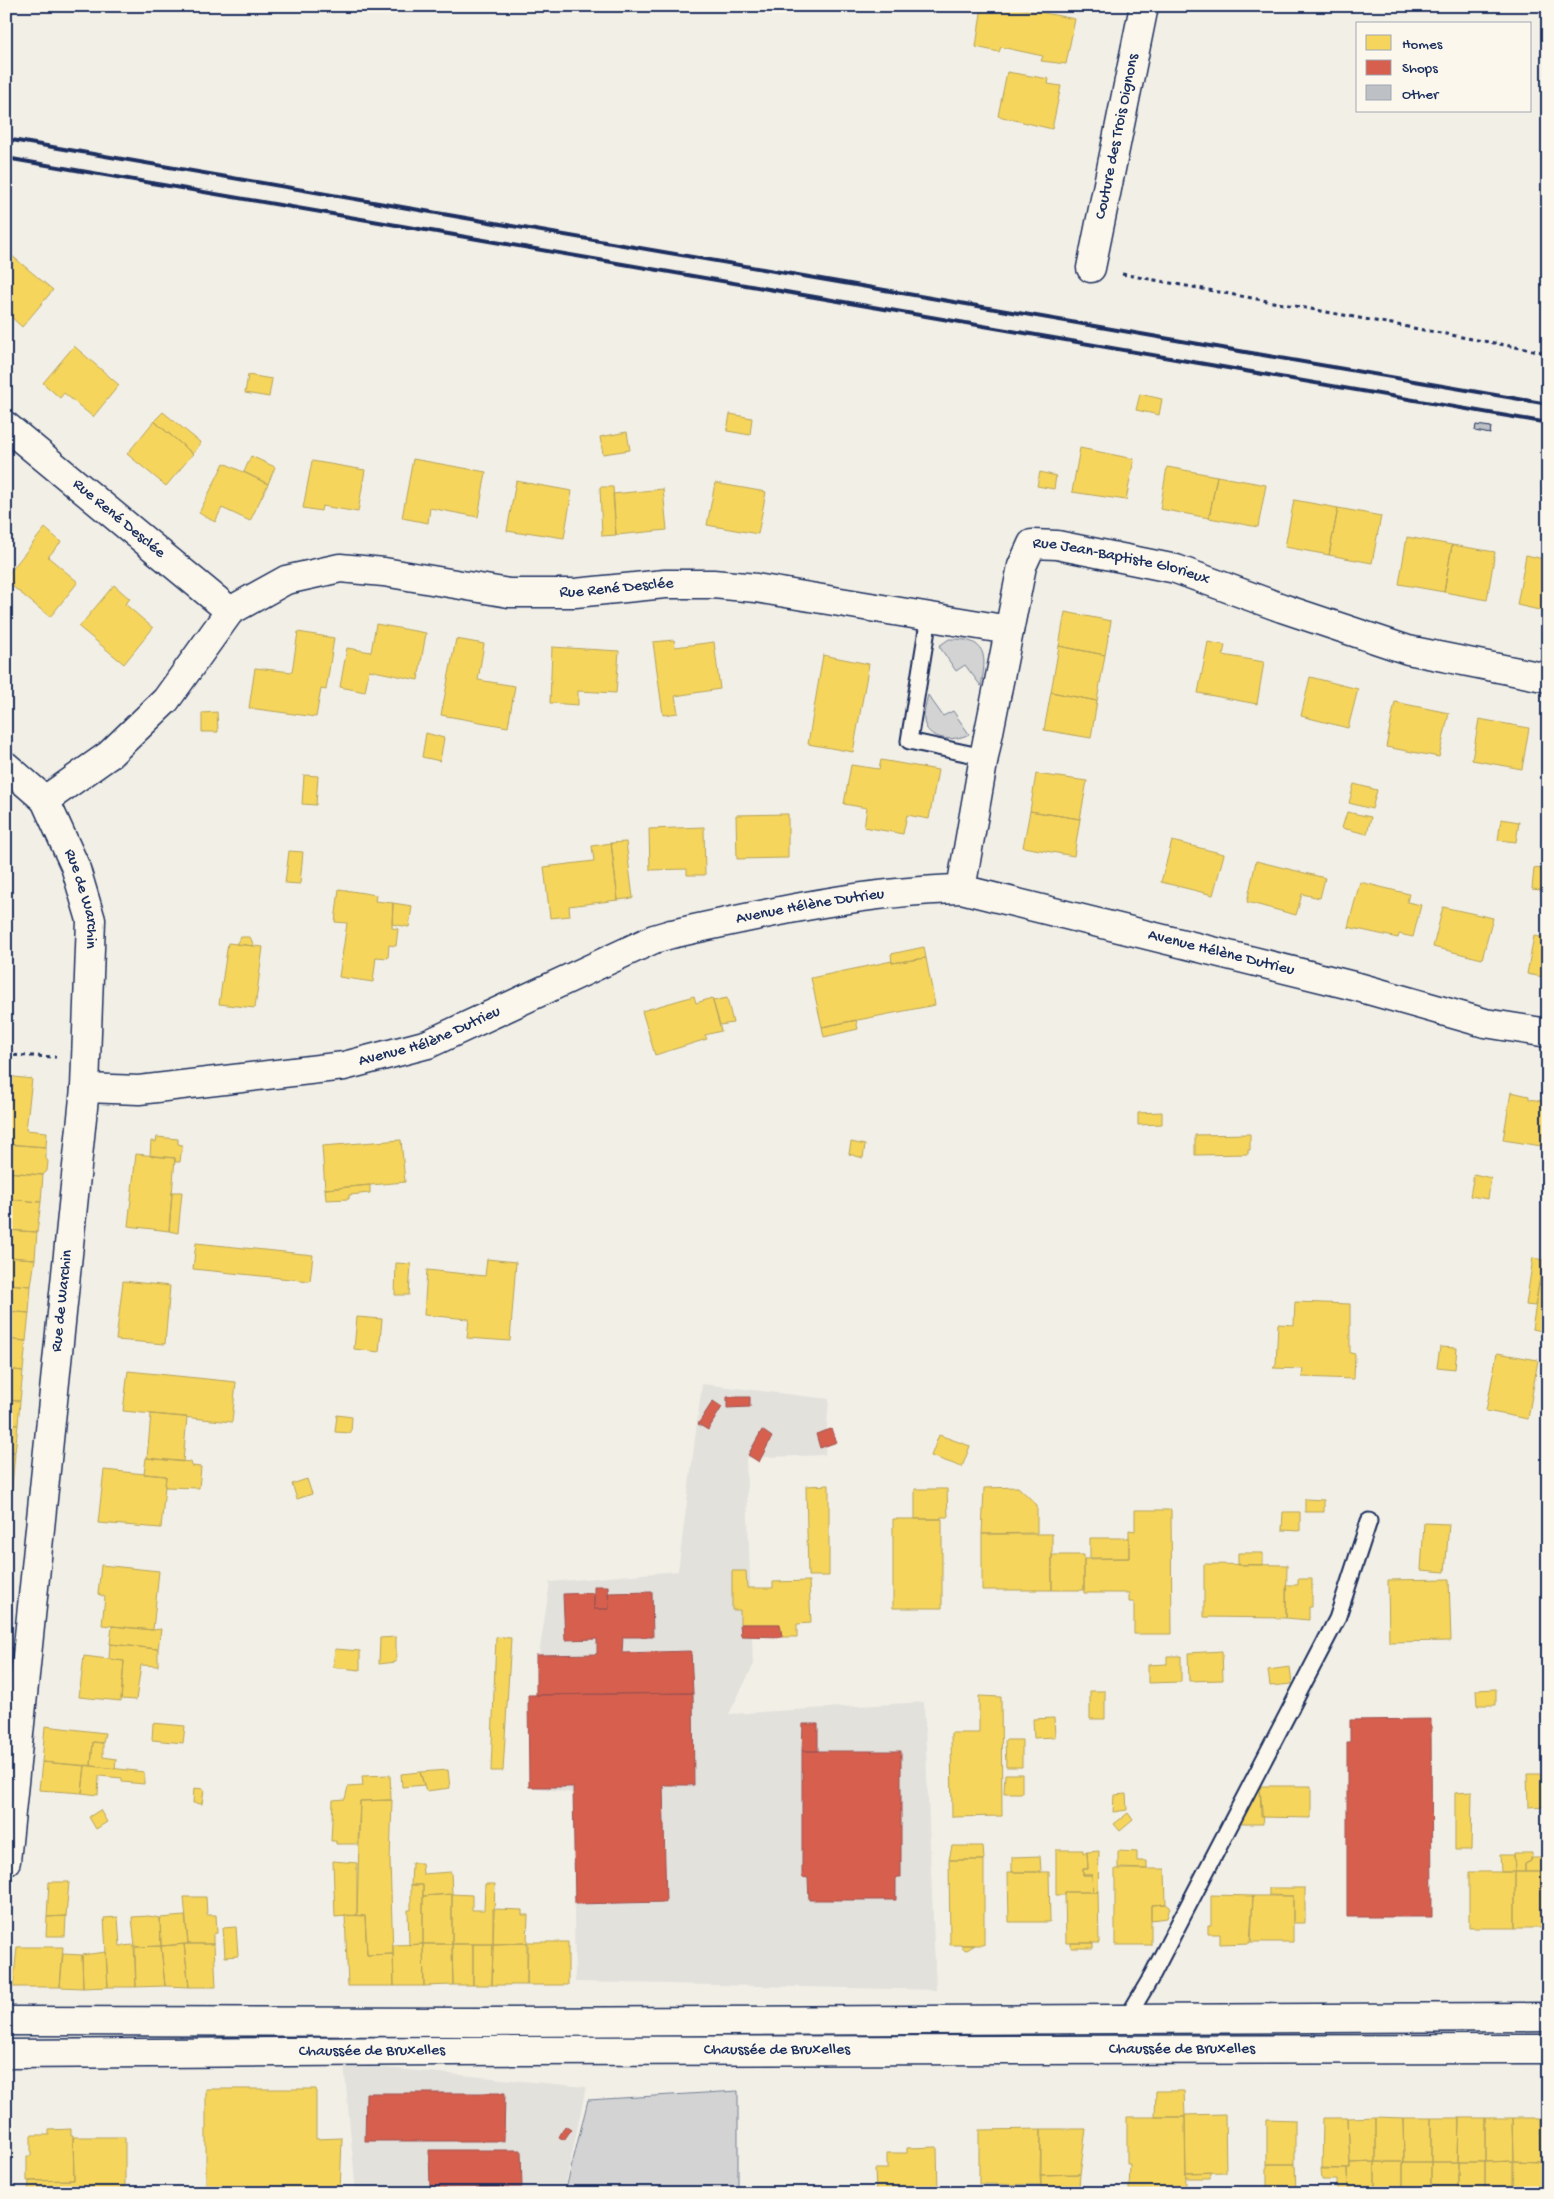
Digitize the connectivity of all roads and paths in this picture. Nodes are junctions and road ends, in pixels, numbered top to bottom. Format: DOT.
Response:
graph roads {
  1 [pos="1144,6"];
  2 [pos="1092,268"];
  3 [pos="1548,354"];
  4 [pos="6,426"];
  5 [pos="230,611"];
  6 [pos="929,617"];
  7 [pos="1009,630"];
  8 [pos="1548,678"];
  9 [pos="984,756"];
  10 [pos="6,766"];
  11 [pos="45,800"];
  12 [pos="961,889"];
  13 [pos="1548,1033"];
  14 [pos="6,1055"];
  15 [pos="86,1061"];
  16 [pos="85,1088"];
  17 [pos="1369,1520"];
  18 [pos="6,1860"];
  19 [pos="1548,2016"];
  20 [pos="1127,2018"];
  21 [pos="6,2021"];
  22 [pos="1548,2048"];
  23 [pos="6,2054"];
  1 -- 2 [label="street, Couture des Trois Oignons"];
  2 -- 3 [label="path"];
  4 -- 5 [label="street, Rue René Desclée"];
  5 -- 6 [label="street, Rue René Desclée"];
  5 -- 11 [label="street, Rue René Desclée"];
  6 -- 7 [label="street, Rue René Desclée"];
  6 -- 9 [label="lane"];
  7 -- 8 [label="street, Rue Jean-Baptiste Glorieux"];
  7 -- 9 [label="street, Rue Jean-Baptiste Glorieux"];
  9 -- 12 [label="street, Rue Jean-Baptiste Glorieux"];
  10 -- 11 [label="street, Rue de Warchin"];
  11 -- 15 [label="street, Rue de Warchin"];
  12 -- 13 [label="street, Avenue Hélène Dutrieu"];
  12 -- 16 [label="street, Avenue Hélène Dutrieu"];
  14 -- 15 [label="path"];
  15 -- 16 [label="street, Rue de Warchin"];
  16 -- 18 [label="street, Rue de Warchin"];
  17 -- 20 [label="lane"];
  19 -- 20 [label="street, Chaussée de Bruxelles"];
  20 -- 21 [label="street, Chaussée de Bruxelles"];
  22 -- 23 [label="street, Chaussée de Bruxelles"];
}
